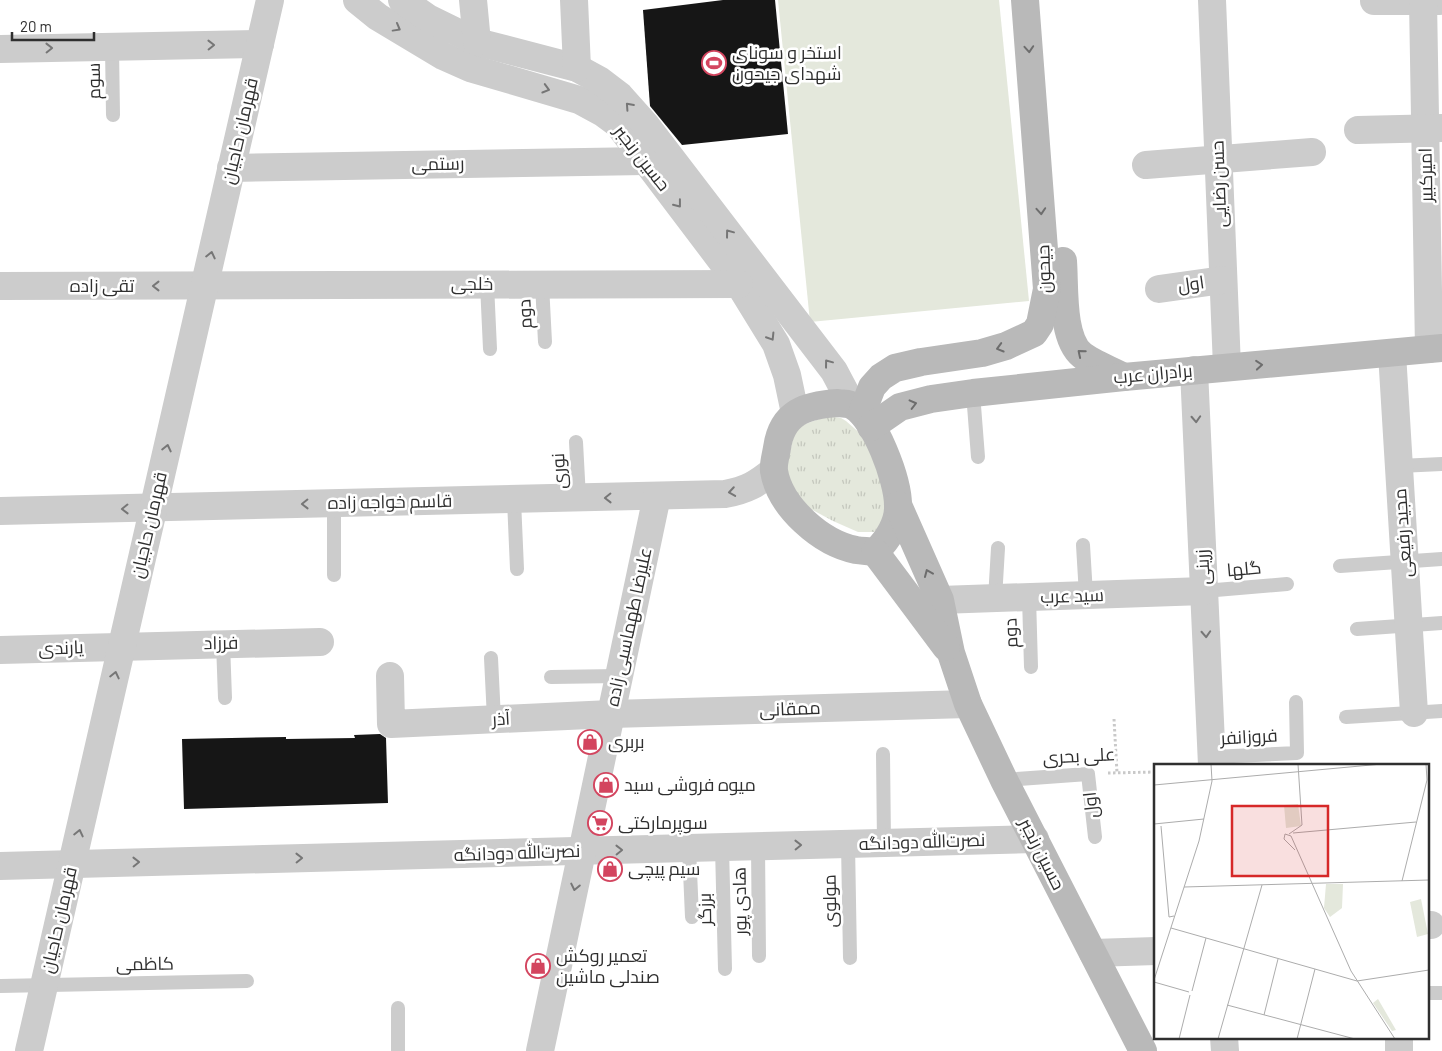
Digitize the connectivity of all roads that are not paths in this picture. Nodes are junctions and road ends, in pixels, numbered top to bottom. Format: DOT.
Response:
graph roads {
  1 [pos="270,0"];
  2 [pos="358,0"];
  3 [pos="402,0"];
  4 [pos="473,0"];
  5 [pos="574,0"];
  6 [pos="1025,0"];
  7 [pos="1043,0"];
  8 [pos="1212,0"];
  9 [pos="1374,1"];
  10 [pos="1433,1"];
  11 [pos="477,42"];
  12 [pos="260,44"];
  13 [pos="112,47"];
  14 [pos="0,49"];
  15 [pos="577,68"];
  16 [pos="113,115"];
  17 [pos="1434,128"];
  18 [pos="1358,130"];
  19 [pos="1312,152"];
  20 [pos="1218,160"];
  21 [pos="645,161"];
  22 [pos="1146,165"];
  23 [pos="231,168"];
  24 [pos="1223,280"];
  25 [pos="487,284"];
  26 [pos="542,284"];
  27 [pos="739,284"];
  28 [pos="204,285"];
  29 [pos="0,286"];
  30 [pos="1159,288"];
  31 [pos="545,342"];
  32 [pos="1436,348"];
  33 [pos="490,349"];
  34 [pos="1392,353"];
  35 [pos="1227,367"];
  36 [pos="1194,370"];
  37 [pos="1124,376"];
  38 [pos="973,393"];
  39 [pos="795,414"];
  40 [pos="862,415"];
  41 [pos="576,442"];
  42 [pos="978,457"];
  43 [pos="1442,464"];
  44 [pos="1399,466"];
  45 [pos="774,470"];
  46 [pos="657,496"];
  47 [pos="579,498"];
  48 [pos="514,500"];
  49 [pos="334,504"];
  50 [pos="898,505"];
  51 [pos="153,508"];
  52 [pos="0,512"];
  53 [pos="1083,545"];
  54 [pos="998,548"];
  55 [pos="875,552"];
  56 [pos="1442,559"];
  57 [pos="1405,562"];
  58 [pos="1340,566"];
  59 [pos="517,569"];
  60 [pos="334,575"];
  61 [pos="1287,584"];
  62 [pos="1204,591"];
  63 [pos="1086,596"];
  64 [pos="1029,597"];
  65 [pos="995,599"];
  66 [pos="940,600"];
  67 [pos="1442,623"];
  68 [pos="1409,626"];
  69 [pos="1357,629"];
  70 [pos="320,642"];
  71 [pos="223,643"];
  72 [pos="122,646"];
  73 [pos="0,650"];
  74 [pos="951,653"];
  75 [pos="491,658"];
  76 [pos="1031,667"];
  77 [pos="390,676"];
  78 [pos="619,676"];
  79 [pos="551,677"];
  80 [pos="225,698"];
  81 [pos="1296,702"];
  82 [pos="968,704"];
  83 [pos="1442,711"];
  84 [pos="1414,713"];
  85 [pos="611,714"];
  86 [pos="1346,717"];
  87 [pos="494,720"];
  88 [pos="883,754"];
  89 [pos="1212,761"];
  90 [pos="1088,774"];
  91 [pos="1004,780"];
  92 [pos="1095,837"];
  93 [pos="1035,839"];
  94 [pos="884,843"];
  95 [pos="848,844"];
  96 [pos="758,846"];
  97 [pos="722,847"];
  98 [pos="689,848"];
  99 [pos="582,851"];
  100 [pos="72,864"];
  101 [pos="0,866"];
  102 [pos="692,917"];
  103 [pos="1154,951"];
  104 [pos="1093,953"];
  105 [pos="759,956"];
  106 [pos="850,958"];
  107 [pos="725,969"];
  108 [pos="246,981"];
  109 [pos="44,985"];
  110 [pos="0,986"];
  111 [pos="398,1008"];
  112 [pos="1224,1038"];
  113 [pos="1399,1038"];
  114 [pos="29,1051"];
  115 [pos="398,1051"];
  116 [pos="540,1051"];
  117 [pos="1142,1051"];
  118 [pos="1225,1051"];
  119 [pos="1399,1051"];
  1 -- 12 [label="street, قهرمان حاجیان"];
  2 -- 21 [label="street, حسین رنجبر, one-way"];
  3 -- 11 [label="street, حسین رنجبر"];
  4 -- 11 [label="street"];
  5 -- 15 [label="street"];
  6 -- 40 [label="street, جیحون, one-way"];
  37 -- 7 [label="street, جیحون, one-way"];
  8 -- 20 [label="street, حسن رضایی"];
  9 -- 10 [label="street"];
  10 -- 17 [label="street, امیرکبیر"];
  11 -- 15 [label="street, حسین رنجبر"];
  13 -- 12 [label="street, one-way"];
  12 -- 23 [label="street, قهرمان حاجیان"];
  14 -- 13 [label="street, one-way"];
  13 -- 16 [label="lane, سوم"];
  40 -- 15 [label="street, حسین رنجبر, one-way"];
  17 -- 18 [label="street"];
  17 -- 32 [label="street, امیرکبیر"];
  19 -- 20 [label="street"];
  20 -- 22 [label="street"];
  20 -- 24 [label="street, حسن رضایی"];
  21 -- 23 [label="street, رستمی"];
  21 -- 27 [label="street, حسین رنجبر, one-way"];
  28 -- 23 [label="street, قهرمان حاجیان, one-way"];
  24 -- 30 [label="street, اول"];
  24 -- 35 [label="street, حسن رضایی"];
  25 -- 26 [label="street, خلجی"];
  25 -- 28 [label="street, خلجی"];
  25 -- 33 [label="lane"];
  26 -- 27 [label="street, خلجی"];
  26 -- 31 [label="lane, دوم"];
  27 -- 39 [label="street, حسین رنجبر, one-way"];
  28 -- 29 [label="street, تقی زاده, one-way"];
  51 -- 28 [label="street, قهرمان حاجیان, one-way"];
  32 -- 34 [label="street, برادران عرب"];
  35 -- 34 [label="street, برادران عرب, one-way"];
  34 -- 44 [label="street, مجید رفیعی"];
  35 -- 36 [label="street, برادران عرب"];
  36 -- 37 [label="street, برادران عرب"];
  36 -- 62 [label="street, زرینی, one-way"];
  37 -- 38 [label="street, برادران عرب"];
  40 -- 38 [label="street, برادران عرب, one-way"];
  38 -- 42 [label="lane"];
  39 -- 40 [label="street"];
  39 -- 45 [label="street"];
  40 -- 50 [label="street"];
  41 -- 47 [label="lane, نوری"];
  43 -- 44 [label="lane"];
  44 -- 57 [label="street, مجید رفیعی"];
  45 -- 46 [label="street, قاسم خواجه زاده, one-way"];
  45 -- 55 [label="street"];
  46 -- 47 [label="street, قاسم خواجه زاده, one-way"];
  46 -- 78 [label="street, علیرضا طهماسبی زاده"];
  47 -- 48 [label="street, قاسم خواجه زاده"];
  48 -- 49 [label="street, قاسم خواجه زاده"];
  48 -- 59 [label="lane"];
  49 -- 51 [label="street, قاسم خواجه زاده, one-way"];
  49 -- 60 [label="lane"];
  50 -- 55 [label="street"];
  66 -- 50 [label="street, حسین رنجبر, one-way"];
  51 -- 52 [label="street, قاسم خواجه زاده, one-way"];
  51 -- 72 [label="street, قهرمان حاجیان"];
  53 -- 63 [label="lane"];
  54 -- 65 [label="lane"];
  55 -- 74 [label="street, حسین رنجبر"];
  56 -- 57 [label="lane"];
  57 -- 58 [label="lane"];
  57 -- 68 [label="street, مجید رفیعی"];
  61 -- 62 [label="lane, گلها"];
  62 -- 63 [label="street, سید عرب"];
  62 -- 89 [label="street, زرینی, one-way"];
  63 -- 64 [label="street, سید عرب"];
  64 -- 65 [label="street, سید عرب"];
  64 -- 76 [label="lane, دوم"];
  65 -- 66 [label="street, سید عرب"];
  66 -- 74 [label="street, حسین رنجبر"];
  67 -- 68 [label="lane"];
  68 -- 69 [label="lane"];
  68 -- 84 [label="street, مجید رفیعی"];
  70 -- 71 [label="street, فرزاد"];
  71 -- 72 [label="street, فرزاد"];
  71 -- 80 [label="lane"];
  72 -- 73 [label="street, یارندی"];
  100 -- 72 [label="street, قهرمان حاجیان, one-way"];
  74 -- 82 [label="street, حسین رنجبر"];
  75 -- 87 [label="lane"];
  77 -- 87 [label="street, آذر"];
  78 -- 79 [label="lane"];
  78 -- 85 [label="street, علیرضا طهماسبی زاده"];
  81 -- 89 [label="lane, فروزانفر"];
  82 -- 85 [label="street, ممقانی"];
  82 -- 91 [label="street, حسین رنجبر"];
  83 -- 84 [label="lane"];
  84 -- 86 [label="lane"];
  85 -- 87 [label="street, آذر"];
  85 -- 99 [label="street, علیرضا طهماسبی زاده"];
  88 -- 94 [label="lane"];
  90 -- 91 [label="lane, علی بحری"];
  90 -- 92 [label="lane, اول"];
  91 -- 93 [label="street, حسین رنجبر"];
  93 -- 94 [label="street, نصرت‌الله دودانگه"];
  93 -- 104 [label="street, حسین رنجبر"];
  94 -- 95 [label="street, نصرت‌الله دودانگه"];
  96 -- 95 [label="street, نصرت‌الله دودانگه, one-way"];
  95 -- 106 [label="lane, مولوی"];
  96 -- 97 [label="street, نصرت‌الله دودانگه"];
  96 -- 105 [label="lane, هادی پور"];
  97 -- 98 [label="street, نصرت‌الله دودانگه"];
  97 -- 107 [label="lane, برزگر"];
  99 -- 98 [label="street, نصرت‌الله دودانگه, one-way"];
  98 -- 102 [label="lane"];
  100 -- 99 [label="street, نصرت‌الله دودانگه, one-way"];
  99 -- 116 [label="street, علیرضا طهماسبی زاده, one-way"];
  100 -- 101 [label="street, نصرت‌الله دودانگه"];
  100 -- 109 [label="street, قهرمان حاجیان"];
  103 -- 104 [label="street"];
  104 -- 117 [label="street, حسین رنجبر"];
  108 -- 109 [label="lane, کاظمی"];
  109 -- 110 [label="lane, کاظمی"];
  109 -- 114 [label="street, قهرمان حاجیان"];
  111 -- 115 [label="lane"];
  112 -- 118 [label="street"];
  113 -- 119 [label="street"];
}
